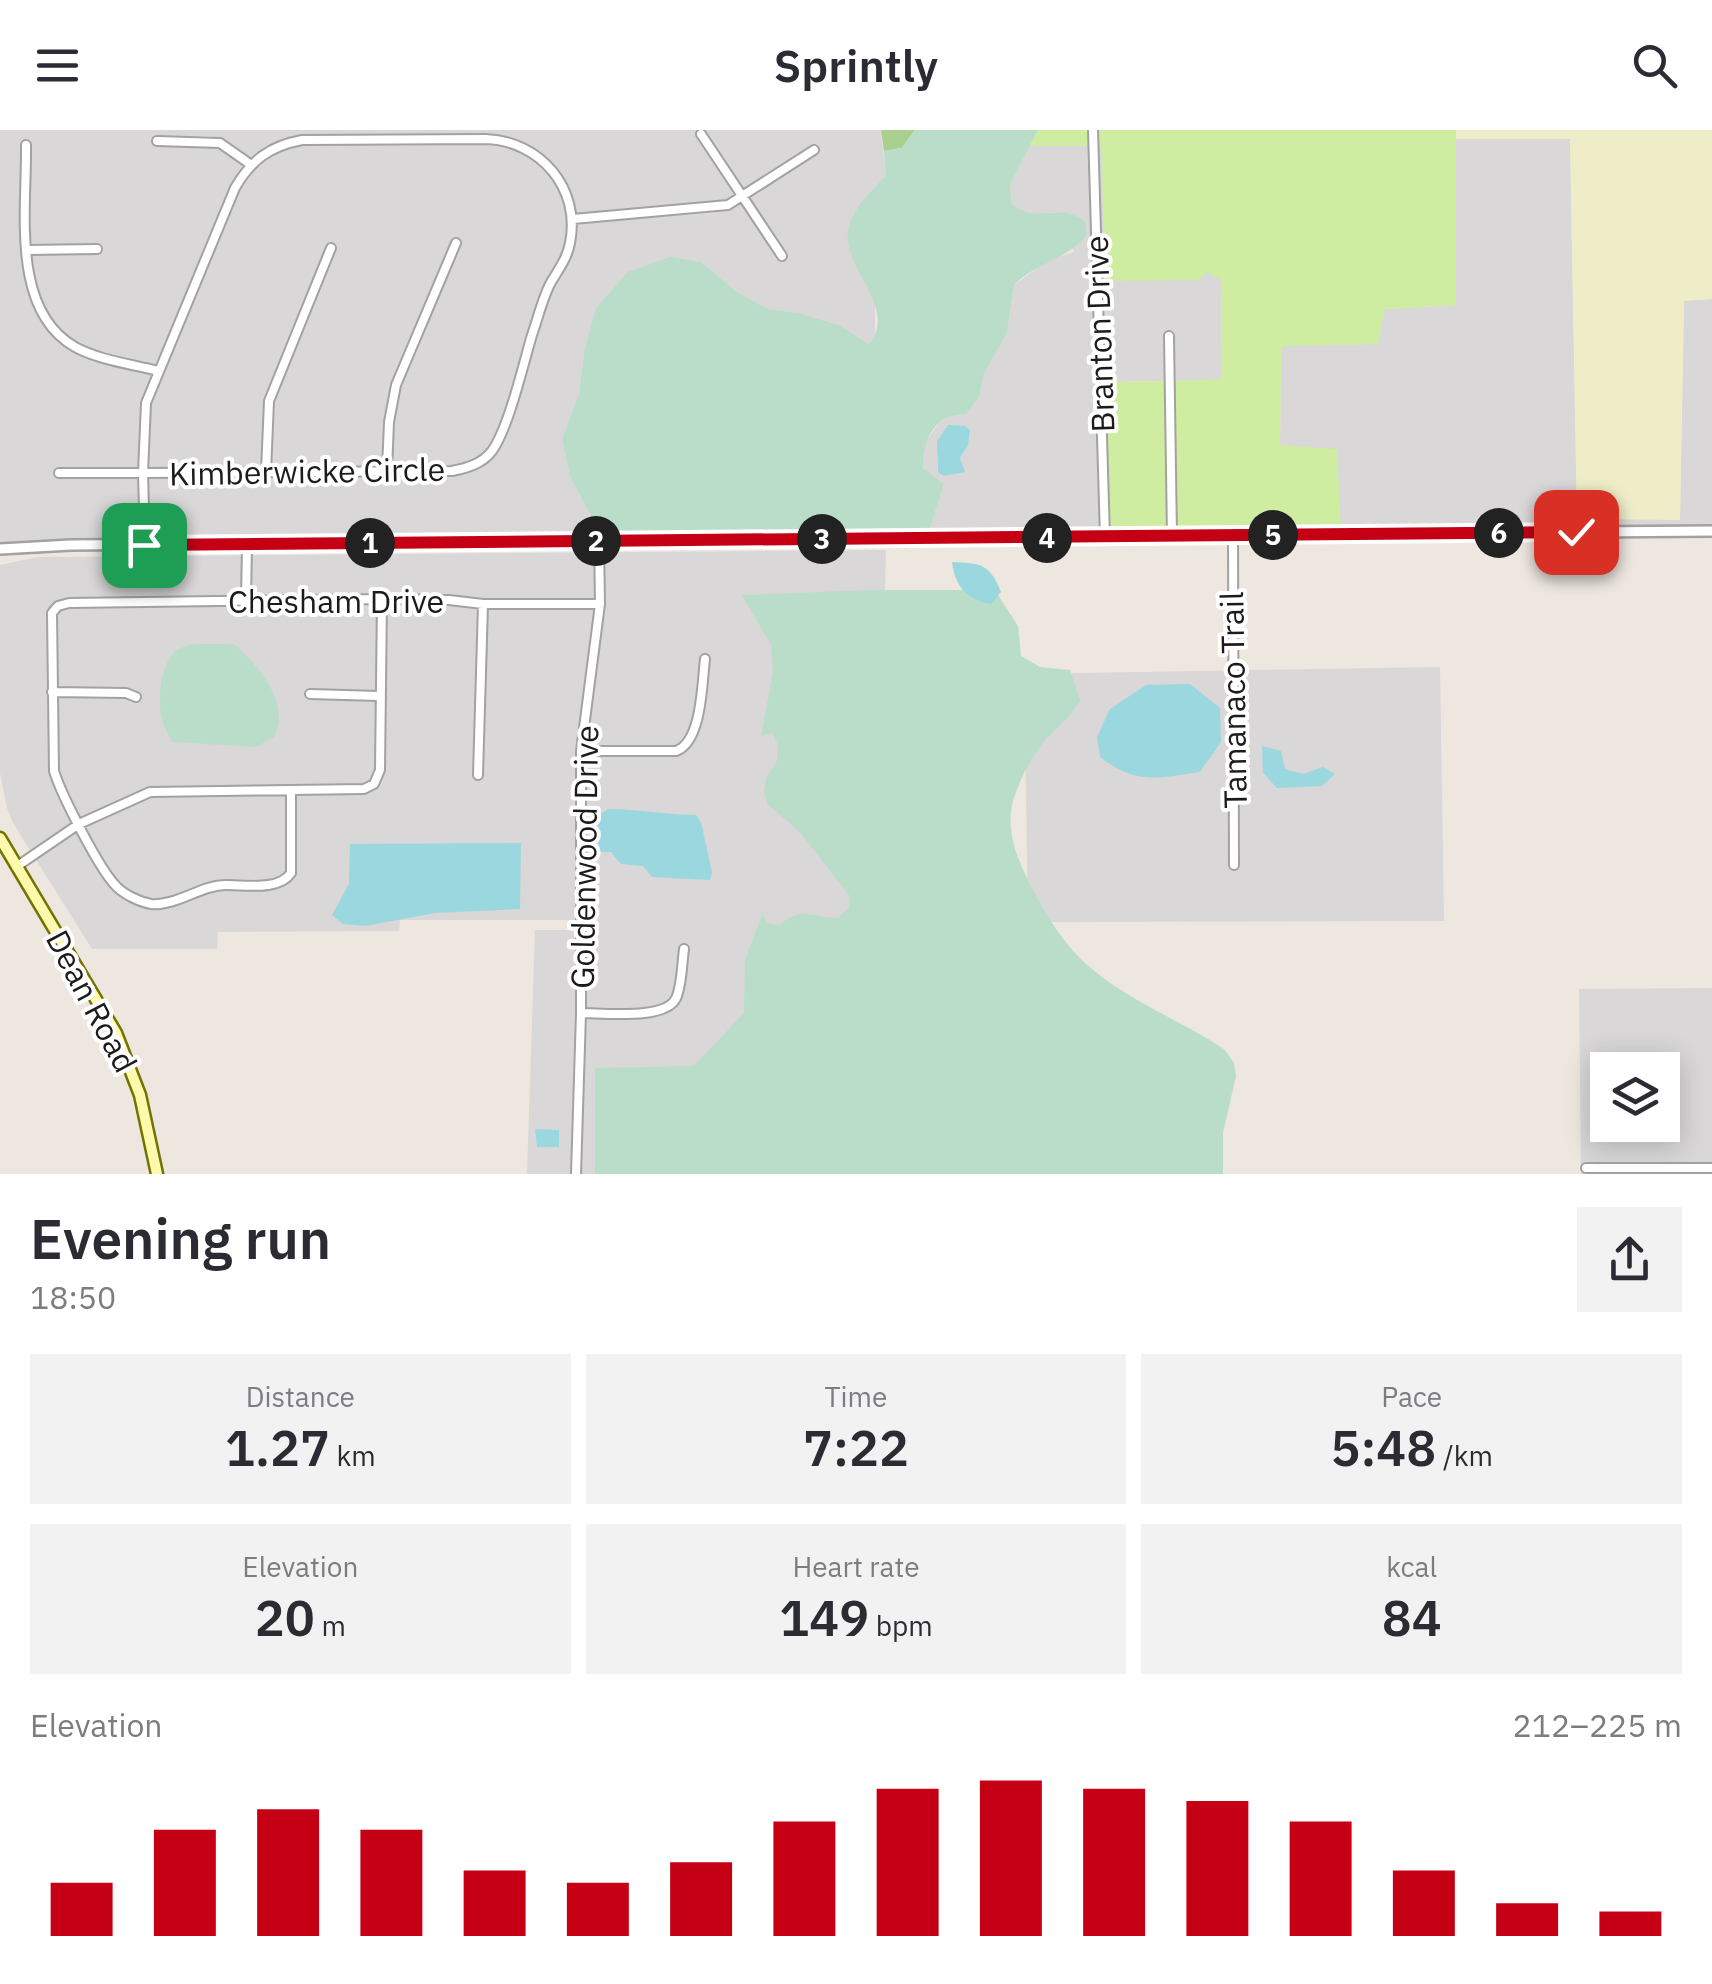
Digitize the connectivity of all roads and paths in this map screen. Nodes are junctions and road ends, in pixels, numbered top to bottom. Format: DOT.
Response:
graph roads {
  1 [pos="1093,130"];
  2 [pos="701,134"];
  3 [pos="157,141"];
  4 [pos="26,145"];
  5 [pos="814,150"];
  6 [pos="250,164"];
  7 [pos="744,196"];
  8 [pos="572,219"];
  9 [pos="456,243"];
  10 [pos="97,248"];
  11 [pos="331,248"];
  12 [pos="27,250"];
  13 [pos="782,256"];
  14 [pos="1169,336"];
  15 [pos="158,371"];
  16 [pos="387,470"];
  17 [pos="266,472"];
  18 [pos="143,473"];
  19 [pos="59,474"];
  20 [pos="1712,531"];
  21 [pos="1172,536"];
  22 [pos="1233,536"];
  23 [pos="1105,538"];
  24 [pos="599,540"];
  25 [pos="144,545"];
  26 [pos="247,545"];
  27 [pos="0,550"];
  28 [pos="382,599"];
  29 [pos="246,600"];
  30 [pos="483,604"];
  31 [pos="600,604"];
  32 [pos="705,659"];
  33 [pos="52,692"];
  34 [pos="310,694"];
  35 [pos="379,696"];
  36 [pos="136,697"];
  37 [pos="581,750"];
  38 [pos="478,775"];
  39 [pos="291,791"];
  40 [pos="78,824"];
  41 [pos="0,838"];
  42 [pos="1234,865"];
  43 [pos="16,867"];
  44 [pos="684,949"];
  45 [pos="581,1013"];
  46 [pos="1586,1168"];
  47 [pos="1712,1168"];
  48 [pos="158,1174"];
  49 [pos="576,1174"];
  1 -- 23 [label="street, Branton Drive"];
  2 -- 7 [label="street"];
  3 -- 6 [label="street"];
  4 -- 12 [label="street"];
  5 -- 7 [label="street"];
  6 -- 8 [label="street"];
  6 -- 15 [label="street, Kimberwicke Circle"];
  7 -- 8 [label="street"];
  7 -- 13 [label="street"];
  8 -- 16 [label="street, Kimberwicke Circle"];
  9 -- 16 [label="street"];
  10 -- 12 [label="street"];
  11 -- 17 [label="street"];
  12 -- 15 [label="street"];
  14 -- 21 [label="street"];
  15 -- 18 [label="street, Kimberwicke Circle"];
  16 -- 17 [label="street, Kimberwicke Circle"];
  17 -- 18 [label="street, Kimberwicke Circle"];
  18 -- 19 [label="street"];
  18 -- 25 [label="street"];
  20 -- 22 [label="street"];
  21 -- 22 [label="street"];
  21 -- 23 [label="street"];
  22 -- 42 [label="street, Tamanaco Trail"];
  23 -- 24 [label="street"];
  24 -- 26 [label="street"];
  24 -- 31 [label="street, Goldenwood Drive"];
  25 -- 26 [label="street"];
  25 -- 27 [label="street"];
  26 -- 29 [label="street"];
  28 -- 29 [label="street, Chesham Drive"];
  28 -- 30 [label="street, Chesham Drive"];
  28 -- 35 [label="street"];
  29 -- 33 [label="street, Chesham Drive"];
  30 -- 31 [label="street, Chesham Drive"];
  30 -- 38 [label="street"];
  31 -- 37 [label="street, Goldenwood Drive"];
  32 -- 37 [label="street"];
  33 -- 36 [label="street"];
  33 -- 40 [label="street, Chesham Drive"];
  34 -- 35 [label="street"];
  35 -- 39 [label="street"];
  37 -- 45 [label="street, Goldenwood Drive"];
  39 -- 40 [label="street"];
  39 -- 40 [label="street, Chesham Drive"];
  40 -- 43 [label="street"];
  41 -- 43 [label="main road, Dean Road"];
  43 -- 48 [label="main road, Dean Road"];
  44 -- 45 [label="street"];
  45 -- 49 [label="street, Goldenwood Drive"];
  46 -- 47 [label="street"];
}
